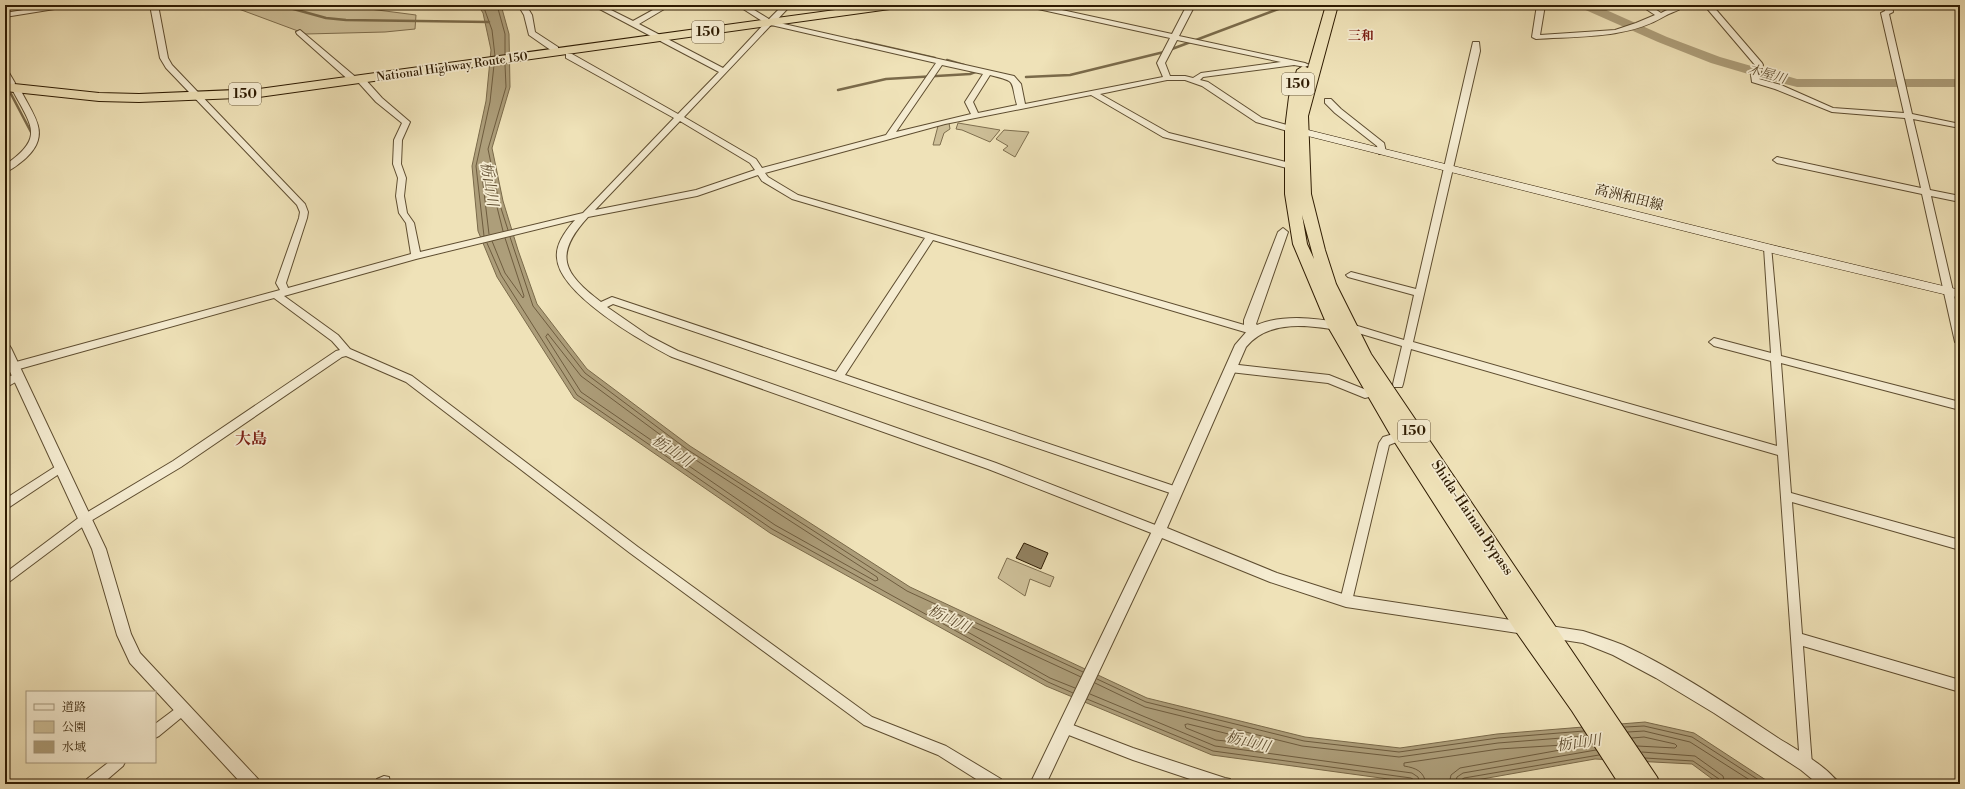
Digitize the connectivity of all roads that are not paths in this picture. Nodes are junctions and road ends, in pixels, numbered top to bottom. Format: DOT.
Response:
graph roads {
  1 [pos="67,5"];
  2 [pos="154,5"];
  3 [pos="522,5"];
  4 [pos="596,5"];
  5 [pos="667,5"];
  6 [pos="741,5"];
  7 [pos="787,5"];
  8 [pos="897,5"];
  9 [pos="1029,5"];
  10 [pos="1191,5"];
  11 [pos="1320,5"];
  12 [pos="1332,5"];
  13 [pos="1541,5"];
  14 [pos="1644,5"];
  15 [pos="1683,5"];
  16 [pos="1708,5"];
  17 [pos="1888,5"];
  18 [pos="5,15"];
  19 [pos="1661,16"];
  20 [pos="770,23"];
  21 [pos="634,24"];
  22 [pos="300,32"];
  23 [pos="1175,37"];
  24 [pos="661,38"];
  25 [pos="1476,44"];
  26 [pos="555,49"];
  27 [pos="569,56"];
  28 [pos="940,62"];
  29 [pos="1300,64"];
  30 [pos="723,71"];
  31 [pos="988,72"];
  32 [pos="5,73"];
  33 [pos="1167,78"];
  34 [pos="358,80"];
  35 [pos="1195,80"];
  36 [pos="10,88"];
  37 [pos="1093,93"];
  38 [pos="199,97"];
  39 [pos="1328,100"];
  40 [pos="1022,107"];
  41 [pos="976,116"];
  42 [pos="1909,116"];
  43 [pos="680,118"];
  44 [pos="1960,126"];
  45 [pos="1296,130"];
  46 [pos="890,137"];
  47 [pos="1382,152"];
  48 [pos="1777,160"];
  49 [pos="1291,166"];
  50 [pos="5,169"];
  51 [pos="1448,169"];
  52 [pos="759,172"];
  53 [pos="1926,191"];
  54 [pos="1960,199"];
  55 [pos="585,215"];
  56 [pos="1283,232"];
  57 [pos="931,236"];
  58 [pos="1768,248"];
  59 [pos="416,256"];
  60 [pos="1351,275"];
  61 [pos="1949,291"];
  62 [pos="1419,293"];
  63 [pos="281,294"];
  64 [pos="1960,294"];
  65 [pos="601,306"];
  66 [pos="1343,327"];
  67 [pos="1255,330"];
  68 [pos="1714,342"];
  69 [pos="1960,342"];
  70 [pos="1407,344"];
  71 [pos="5,348"];
  72 [pos="347,352"];
  73 [pos="1776,359"];
  74 [pos="1230,368"];
  75 [pos="12,371"];
  76 [pos="838,377"];
  77 [pos="5,384"];
  78 [pos="1398,384"];
  79 [pos="1364,394"];
  80 [pos="1960,406"];
  81 [pos="1400,436"];
  82 [pos="1783,452"];
  83 [pos="61,467"];
  84 [pos="1176,491"];
  85 [pos="1786,496"];
  86 [pos="5,505"];
  87 [pos="85,519"];
  88 [pos="1159,532"];
  89 [pos="1960,545"];
  90 [pos="5,580"];
  91 [pos="1346,601"];
  92 [pos="1524,627"];
  93 [pos="1549,632"];
  94 [pos="1796,638"];
  95 [pos="1960,686"];
  96 [pos="1588,703"];
  97 [pos="183,709"];
  98 [pos="1067,725"];
  99 [pos="156,731"];
  100 [pos="1805,759"];
  101 [pos="118,763"];
  102 [pos="1636,778"];
  103 [pos="92,784"];
  104 [pos="253,784"];
  105 [pos="996,784"];
  106 [pos="1038,784"];
  107 [pos="1225,784"];
  108 [pos="1830,784"];
  1 -- 18 [label="street"];
  2 -- 38 [label="street"];
  3 -- 26 [label="street"];
  4 -- 21 [label="street"];
  5 -- 21 [label="street"];
  6 -- 20 [label="street"];
  7 -- 20 [label="street"];
  8 -- 20 [label="highway, National Highway Route 150 / 150"];
  9 -- 23 [label="street"];
  10 -- 23 [label="street"];
  11 -- 29 [label="highway, Shida-Hainan Bypass / 150"];
  12 -- 45 [label="highway, Shida-Hainan Bypass / 150"];
  13 -- 19 [label="street"];
  14 -- 19 [label="street"];
  15 -- 19 [label="street"];
  16 -- 42 [label="street"];
  17 -- 42 [label="street"];
  20 -- 24 [label="highway, National Highway Route 150 / 150"];
  20 -- 28 [label="street"];
  20 -- 30 [label="street"];
  21 -- 24 [label="street"];
  22 -- 34 [label="street"];
  23 -- 29 [label="street"];
  23 -- 33 [label="street"];
  24 -- 30 [label="street"];
  24 -- 34 [label="highway, National Highway Route 150 / 150"];
  25 -- 51 [label="street"];
  27 -- 43 [label="street"];
  28 -- 31 [label="street"];
  28 -- 46 [label="street"];
  29 -- 35 [label="street"];
  29 -- 45 [label="highway, Shida-Hainan Bypass / 150"];
  30 -- 43 [label="street"];
  31 -- 40 [label="street"];
  31 -- 41 [label="street"];
  32 -- 36 [label="street"];
  33 -- 35 [label="street"];
  33 -- 37 [label="street"];
  34 -- 38 [label="highway, National Highway Route 150 / 150"];
  34 -- 59 [label="street"];
  35 -- 45 [label="street"];
  36 -- 38 [label="highway, National Highway Route 150 / 150"];
  36 -- 50 [label="street"];
  37 -- 40 [label="street"];
  37 -- 49 [label="street"];
  38 -- 63 [label="street"];
  39 -- 47 [label="street"];
  40 -- 41 [label="street"];
  41 -- 46 [label="street"];
  42 -- 44 [label="street"];
  42 -- 53 [label="street"];
  43 -- 52 [label="street"];
  43 -- 55 [label="street"];
  45 -- 47 [label="main road, 高洲和田線"];
  45 -- 49 [label="highway, Shida-Hainan Bypass / 150"];
  45 -- 66 [label="highway, Shida-Hainan Bypass / 150"];
  46 -- 52 [label="street"];
  47 -- 51 [label="main road, 高洲和田線"];
  48 -- 53 [label="street"];
  49 -- 66 [label="highway, Shida-Hainan Bypass / 150"];
  51 -- 58 [label="main road, 高洲和田線"];
  51 -- 62 [label="street"];
  52 -- 55 [label="street"];
  52 -- 57 [label="street"];
  53 -- 54 [label="street"];
  53 -- 61 [label="street"];
  55 -- 59 [label="street"];
  55 -- 65 [label="street"];
  56 -- 67 [label="street"];
  57 -- 67 [label="street"];
  57 -- 76 [label="street"];
  58 -- 61 [label="main road, 高洲和田線"];
  58 -- 73 [label="street"];
  59 -- 63 [label="street"];
  60 -- 62 [label="street"];
  61 -- 64 [label="main road, 高洲和田線"];
  61 -- 69 [label="street"];
  62 -- 70 [label="street"];
  63 -- 72 [label="street"];
  63 -- 75 [label="street"];
  65 -- 76 [label="street"];
  65 -- 88 [label="street"];
  66 -- 67 [label="street"];
  66 -- 70 [label="street"];
  66 -- 81 [label="highway, Shida-Hainan Bypass / 150"];
  66 -- 93 [label="highway, Shida-Hainan Bypass / 150"];
  67 -- 74 [label="street"];
  68 -- 73 [label="street"];
  70 -- 78 [label="street"];
  70 -- 82 [label="street"];
  71 -- 75 [label="street"];
  72 -- 87 [label="street"];
  72 -- 105 [label="street"];
  73 -- 80 [label="street"];
  73 -- 82 [label="street"];
  74 -- 79 [label="street"];
  74 -- 84 [label="street"];
  75 -- 77 [label="street"];
  75 -- 83 [label="street"];
  76 -- 84 [label="street"];
  81 -- 91 [label="street"];
  81 -- 92 [label="highway, Shida-Hainan Bypass / 150"];
  82 -- 85 [label="street"];
  83 -- 86 [label="street"];
  83 -- 87 [label="street"];
  84 -- 88 [label="street"];
  85 -- 89 [label="street"];
  85 -- 94 [label="street"];
  87 -- 90 [label="street"];
  87 -- 97 [label="street"];
  88 -- 91 [label="street"];
  88 -- 98 [label="street"];
  91 -- 92 [label="street"];
  92 -- 93 [label="street"];
  92 -- 96 [label="highway, Shida-Hainan Bypass / 150"];
  93 -- 96 [label="highway, Shida-Hainan Bypass / 150"];
  93 -- 100 [label="street"];
  94 -- 95 [label="street"];
  94 -- 100 [label="street"];
  96 -- 102 [label="highway, Shida-Hainan Bypass / 150"];
  97 -- 99 [label="street"];
  97 -- 104 [label="street"];
  98 -- 106 [label="street"];
  98 -- 107 [label="street"];
  100 -- 108 [label="street"];
  101 -- 103 [label="street"];
}
